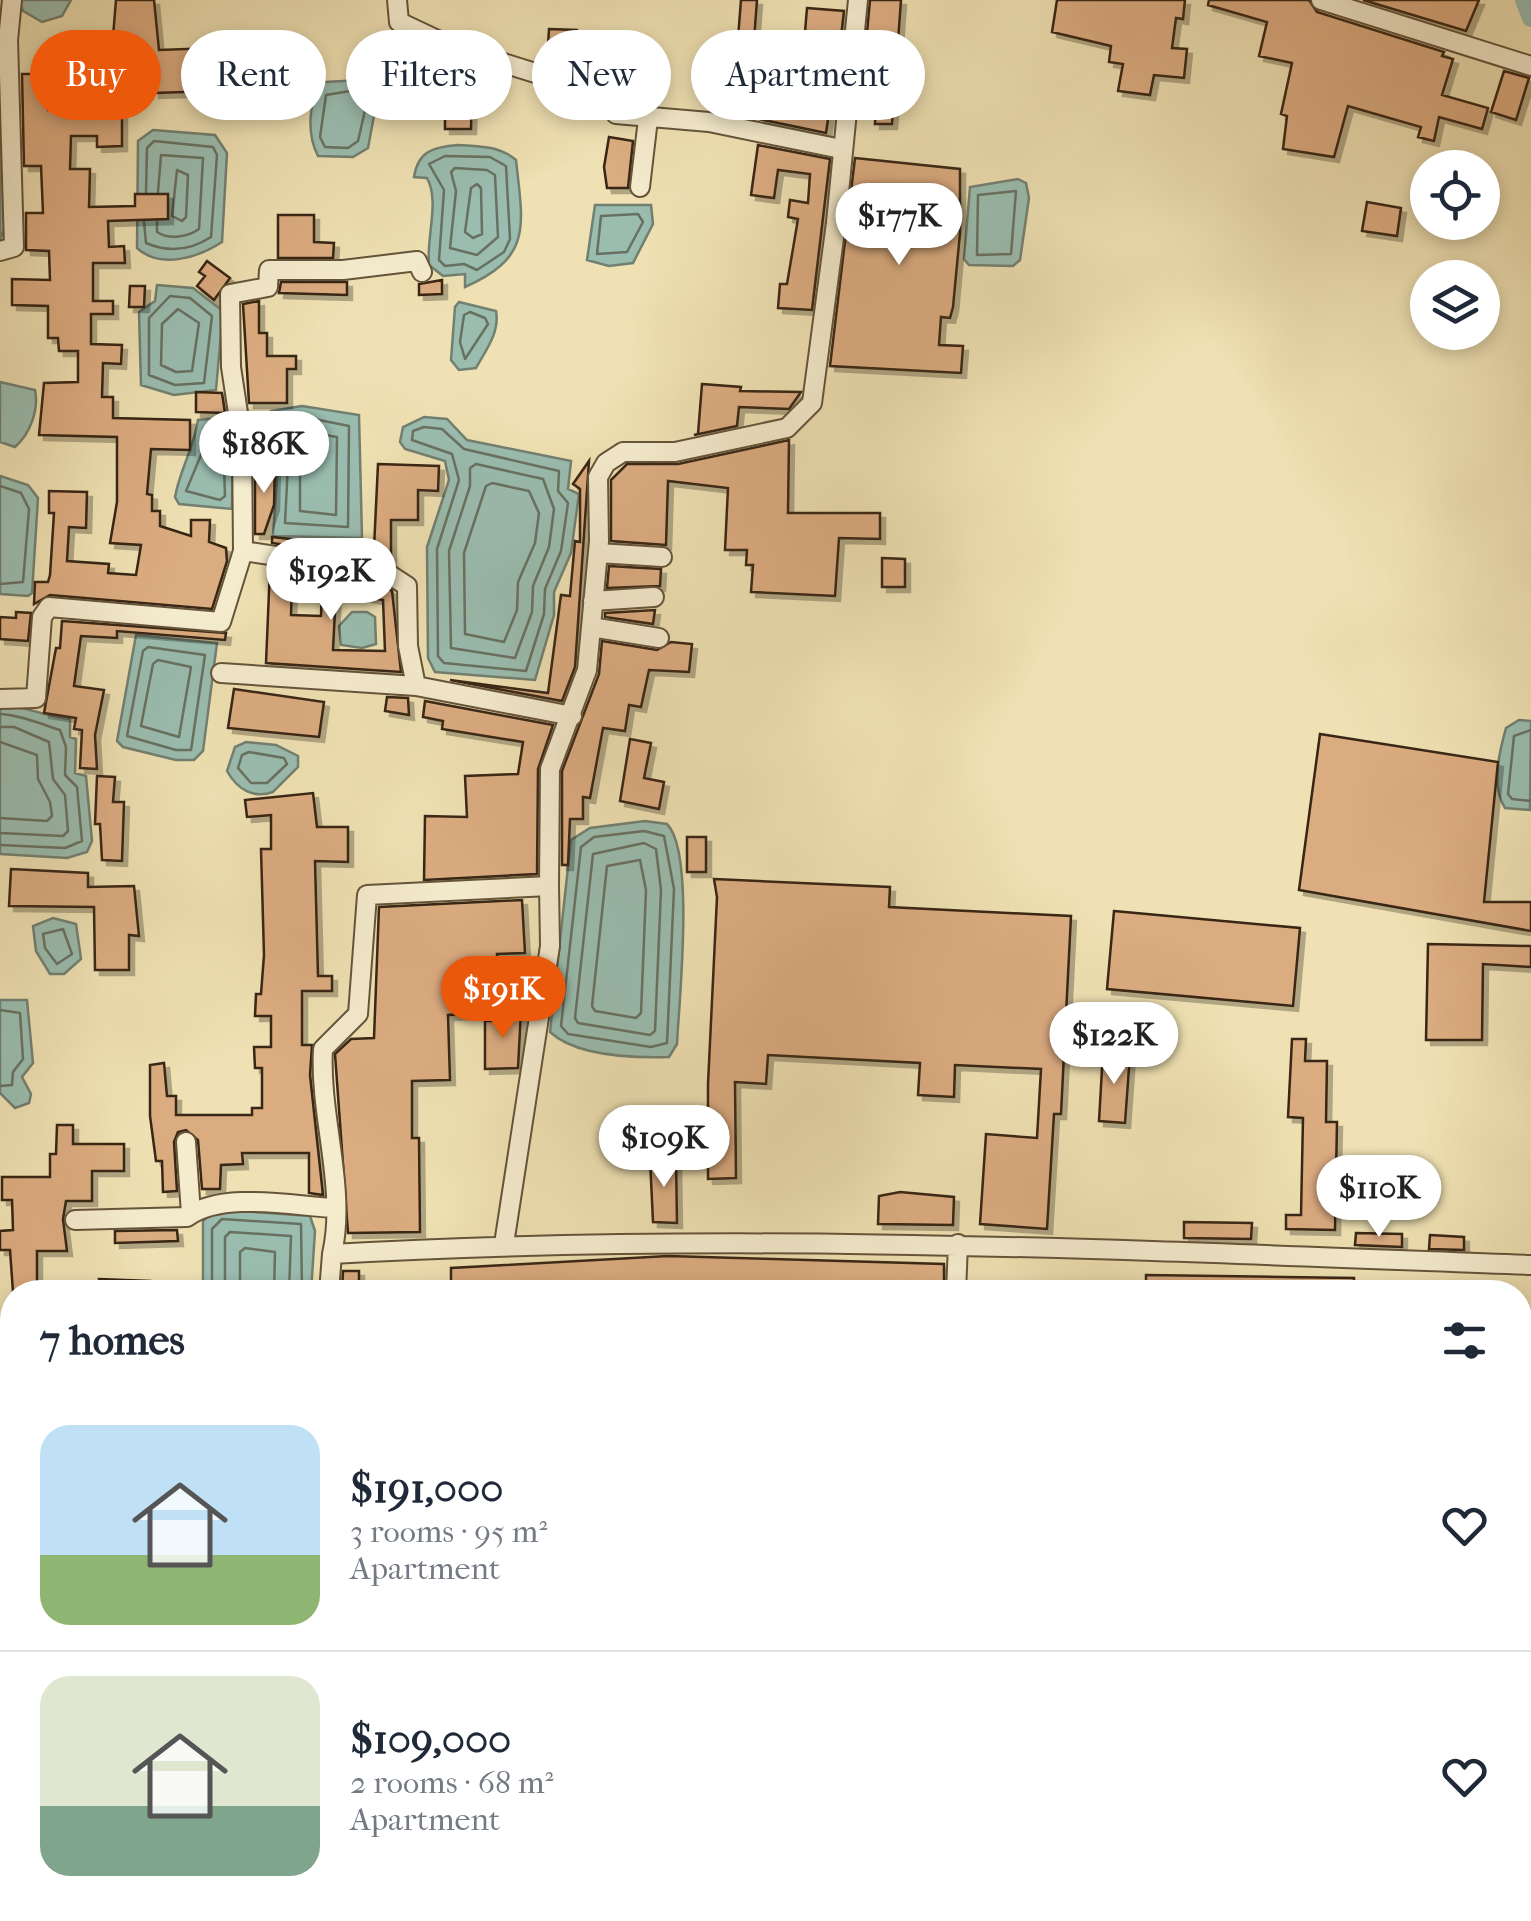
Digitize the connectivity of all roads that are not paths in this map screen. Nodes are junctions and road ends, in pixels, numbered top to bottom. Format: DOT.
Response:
graph roads {
  1 [pos="12,0"];
  2 [pos="396,0"];
  3 [pos="858,0"];
  4 [pos="1321,0"];
  5 [pos="1531,66"];
  6 [pos="532,71"];
  7 [pos="648,120"];
  8 [pos="668,120"];
  9 [pos="841,150"];
  10 [pos="640,187"];
  11 [pos="0,251"];
  12 [pos="422,272"];
  13 [pos="244,551"];
  14 [pos="598,552"];
  15 [pos="662,557"];
  16 [pos="654,597"];
  17 [pos="594,601"];
  18 [pos="591,627"];
  19 [pos="659,638"];
  20 [pos="221,673"];
  21 [pos="416,686"];
  22 [pos="0,699"];
  23 [pos="572,716"];
  24 [pos="549,886"];
  25 [pos="186,1142"];
  26 [pos="335,1208"];
  27 [pos="191,1214"];
  28 [pos="75,1220"];
  29 [pos="504,1244"];
  30 [pos="958,1244"];
  31 [pos="332,1254"];
  32 [pos="1531,1265"];
  33 [pos="330,1280"];
  34 [pos="956,1280"];
  1 -- 11 [label="street"];
  2 -- 6 [label="street"];
  3 -- 9 [label="street"];
  4 -- 5 [label="street"];
  7 -- 10 [label="street"];
  8 -- 9 [label="street"];
  9 -- 14 [label="street"];
  12 -- 13 [label="street"];
  13 -- 21 [label="street"];
  13 -- 22 [label="street"];
  14 -- 15 [label="street"];
  14 -- 17 [label="street"];
  16 -- 17 [label="street"];
  17 -- 18 [label="street"];
  18 -- 19 [label="street"];
  18 -- 23 [label="street"];
  20 -- 21 [label="street"];
  21 -- 23 [label="street"];
  23 -- 24 [label="street"];
  24 -- 26 [label="street"];
  24 -- 29 [label="street"];
  25 -- 27 [label="street"];
  26 -- 27 [label="street"];
  26 -- 31 [label="street"];
  27 -- 28 [label="street"];
  29 -- 30 [label="street"];
  29 -- 31 [label="street"];
  30 -- 32 [label="street"];
  30 -- 34 [label="street"];
  31 -- 33 [label="street"];
}
